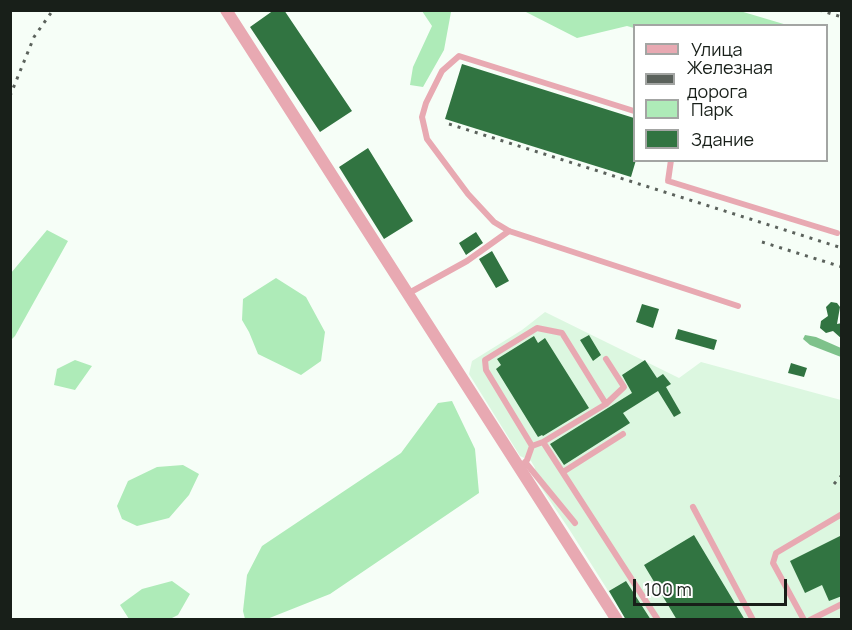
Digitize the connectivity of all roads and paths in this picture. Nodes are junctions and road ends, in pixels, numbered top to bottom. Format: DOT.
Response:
graph roads {
  1 [pos="226,10"];
  2 [pos="633,111"];
  3 [pos="671,162"];
  4 [pos="509,231"];
  5 [pos="837,233"];
  6 [pos="409,293"];
  7 [pos="738,306"];
  8 [pos="606,359"];
  9 [pos="606,404"];
  10 [pos="623,434"];
  11 [pos="543,442"];
  12 [pos="532,446"];
  13 [pos="523,465"];
  14 [pos="563,472"];
  15 [pos="693,507"];
  16 [pos="842,514"];
  17 [pos="574,523"];
  18 [pos="842,604"];
  19 [pos="617,620"];
  20 [pos="658,620"];
  21 [pos="753,620"];
  22 [pos="804,620"];
  23 [pos="810,620"];
  1 -- 6 [label="street"];
  2 -- 4 [label="lane"];
  3 -- 5 [label="lane"];
  4 -- 6 [label="lane"];
  4 -- 7 [label="lane"];
  6 -- 13 [label="street"];
  8 -- 9 [label="lane"];
  9 -- 11 [label="lane"];
  9 -- 12 [label="lane"];
  10 -- 14 [label="lane"];
  11 -- 12 [label="lane"];
  11 -- 14 [label="lane"];
  12 -- 13 [label="lane"];
  13 -- 17 [label="lane"];
  13 -- 19 [label="street"];
  14 -- 20 [label="lane"];
  15 -- 21 [label="lane"];
  16 -- 22 [label="lane"];
  18 -- 23 [label="lane"];
}
